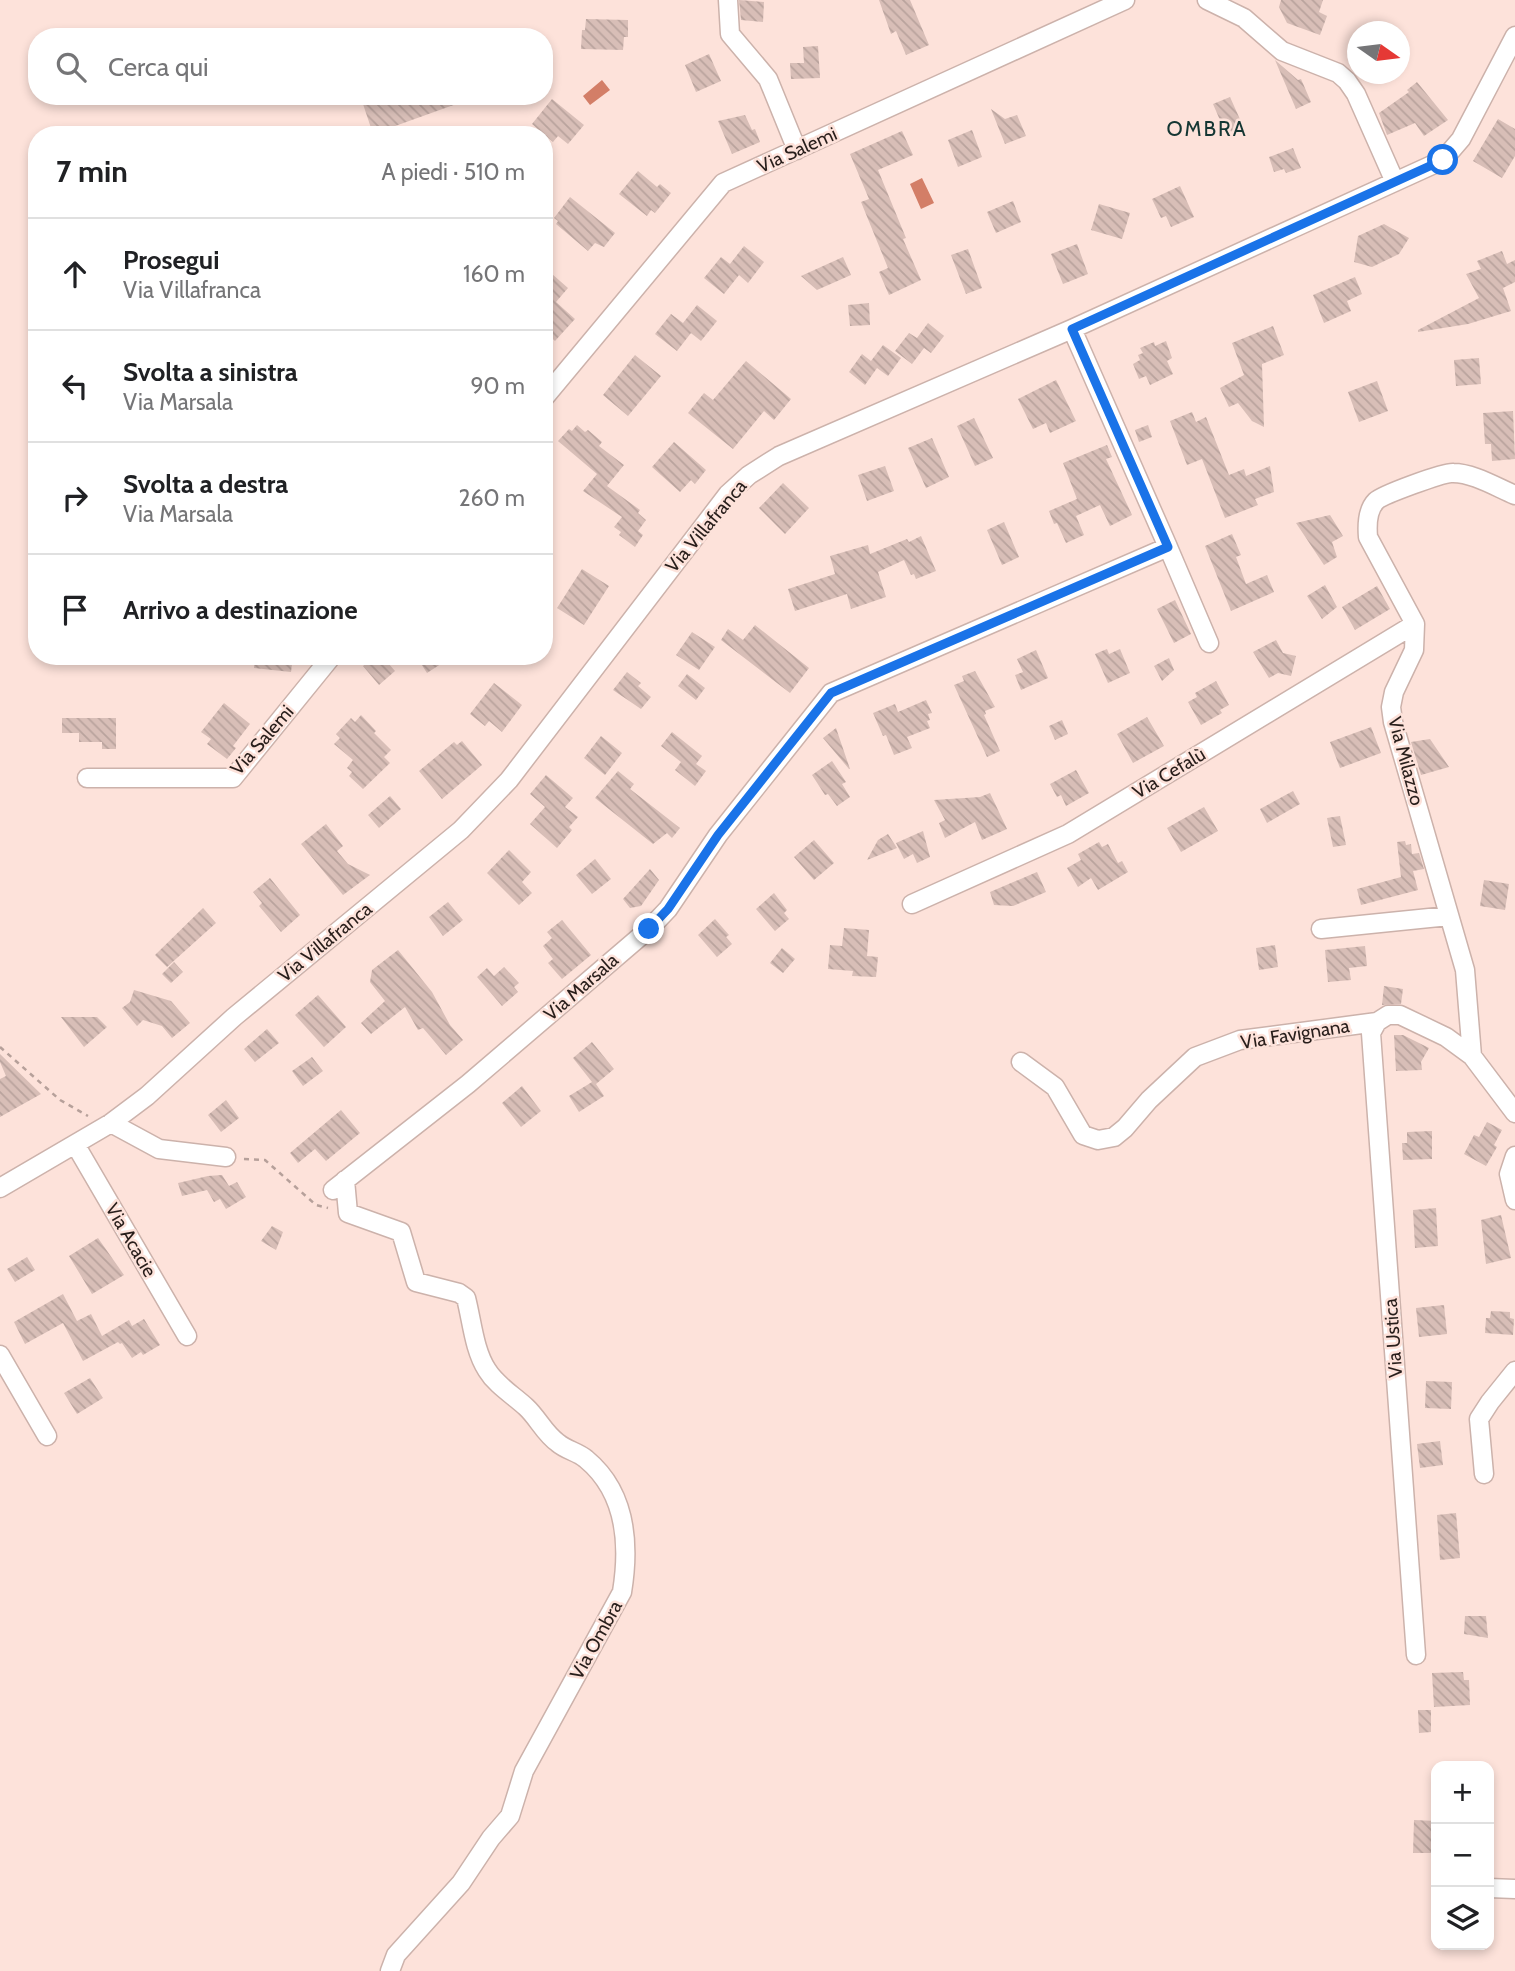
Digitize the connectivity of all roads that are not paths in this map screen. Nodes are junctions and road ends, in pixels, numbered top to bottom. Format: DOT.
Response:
graph roads {
  1 [pos="728,0"];
  2 [pos="1125,0"];
  3 [pos="1208,0"];
  4 [pos="1515,36"];
  5 [pos="797,150"];
  6 [pos="1395,183"];
  7 [pos="1072,329"];
  8 [pos="553,387"];
  9 [pos="1515,495"];
  10 [pos="1168,547"];
  11 [pos="1415,624"];
  12 [pos="1209,643"];
  13 [pos="325,665"];
  14 [pos="87,778"];
  15 [pos="912,904"];
  16 [pos="1449,915"];
  17 [pos="1321,929"];
  18 [pos="1377,1022"];
  19 [pos="1472,1056"];
  20 [pos="1021,1062"];
  21 [pos="1515,1114"];
  22 [pos="111,1123"];
  23 [pos="75,1144"];
  24 [pos="1515,1156"];
  25 [pos="226,1157"];
  26 [pos="0,1188"];
  27 [pos="1515,1200"];
  28 [pos="348,1213"];
  29 [pos="187,1336"];
  30 [pos="0,1355"];
  31 [pos="1515,1371"];
  32 [pos="47,1436"];
  33 [pos="1484,1474"];
  34 [pos="1416,1655"];
  35 [pos="1494,1888"];
  36 [pos="1515,1889"];
  37 [pos="390,1971"];
  1 -- 5 [label="street"];
  2 -- 5 [label="street, Via Salemi"];
  3 -- 6 [label="street"];
  4 -- 6 [label="street, Via Villafranca"];
  5 -- 8 [label="street, Via Salemi"];
  6 -- 7 [label="street, Via Villafranca"];
  7 -- 10 [label="street"];
  7 -- 22 [label="street, Via Villafranca"];
  9 -- 11 [label="street"];
  10 -- 12 [label="street"];
  10 -- 28 [label="street, Via Marsala"];
  11 -- 15 [label="street, Via Cefalù"];
  11 -- 16 [label="street, Via Milazzo"];
  13 -- 14 [label="street, Via Salemi"];
  16 -- 17 [label="street"];
  16 -- 19 [label="street, Via Milazzo"];
  18 -- 19 [label="street, Via Favignana"];
  18 -- 20 [label="street, Via Favignana"];
  18 -- 34 [label="street, Via Ustica"];
  19 -- 21 [label="street, Via Favignana"];
  22 -- 23 [label="street, Via Villafranca"];
  22 -- 25 [label="street"];
  23 -- 26 [label="street, Via Villafranca"];
  23 -- 29 [label="street, Via Acacie"];
  24 -- 27 [label="street"];
  28 -- 37 [label="street, Via Ombra"];
  30 -- 32 [label="street"];
  31 -- 33 [label="street"];
  35 -- 36 [label="street"];
}
